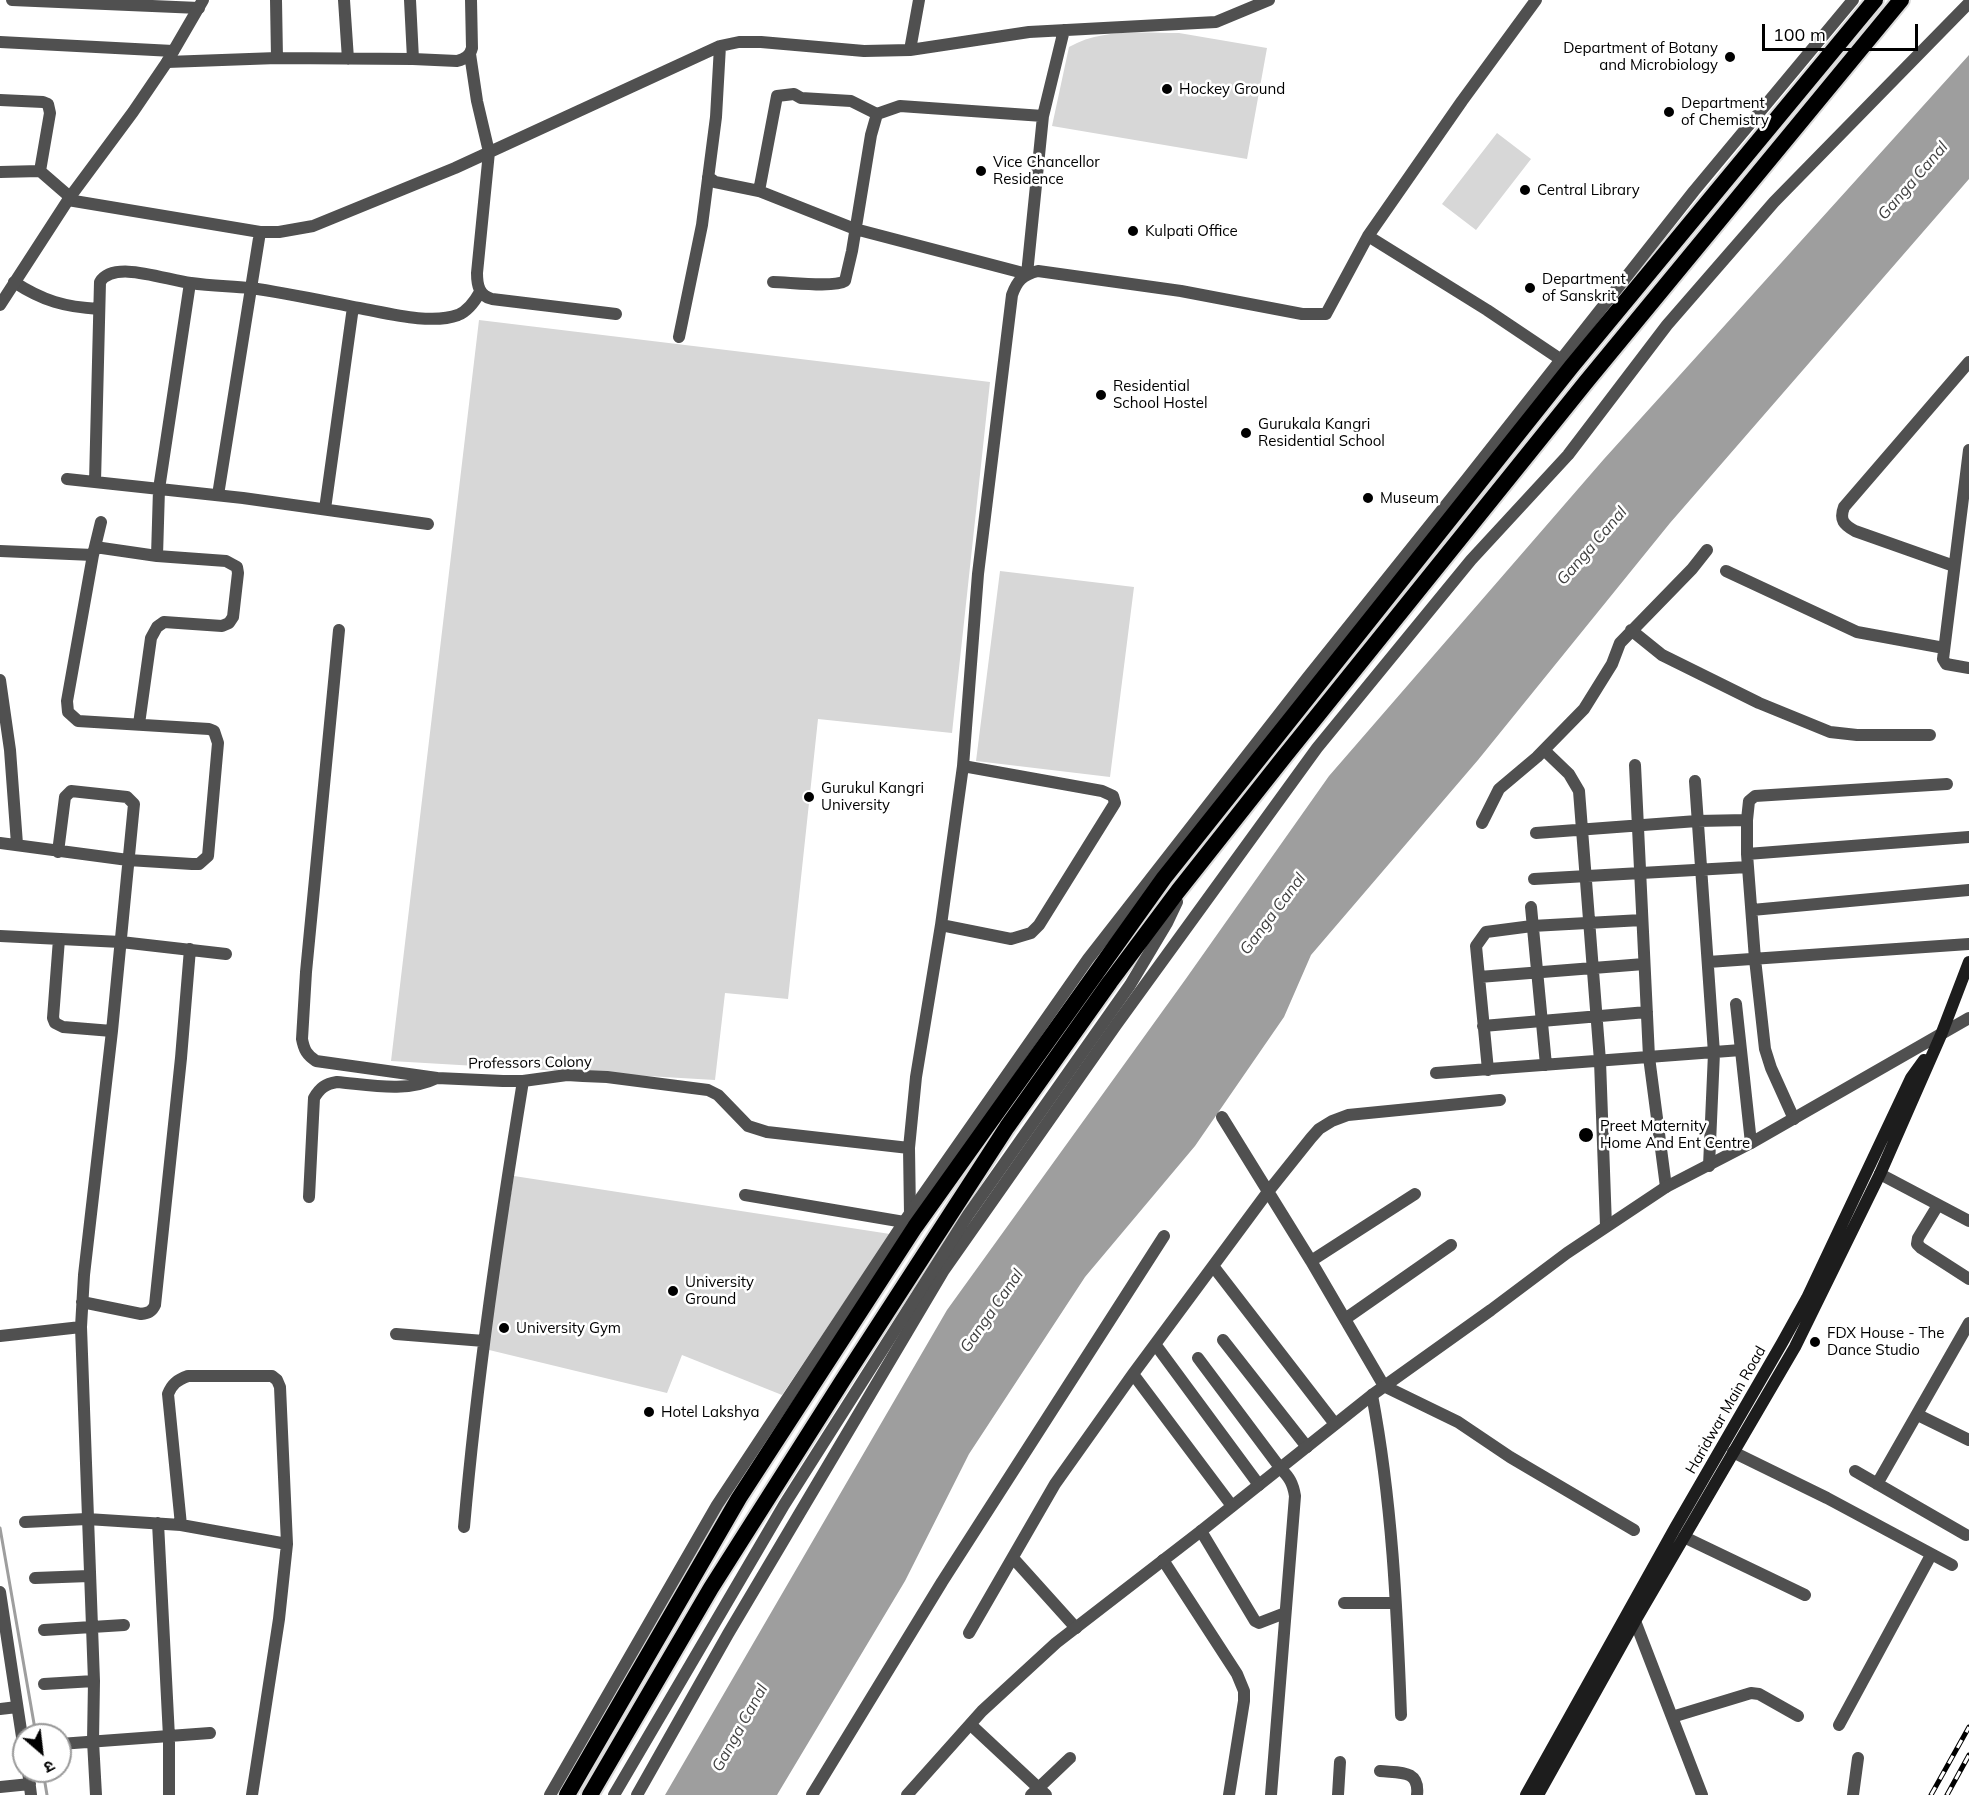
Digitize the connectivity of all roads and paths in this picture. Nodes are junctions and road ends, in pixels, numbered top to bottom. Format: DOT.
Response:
graph roads {
  1 [pos="12,0"];
  2 [pos="276,0"];
  3 [pos="344,0"];
  4 [pos="410,0"];
  5 [pos="471,0"];
  6 [pos="919,0"];
  7 [pos="1269,0"];
  8 [pos="1536,0"];
  9 [pos="1853,0"];
  10 [pos="1875,0"];
  11 [pos="1901,0"];
  12 [pos="1969,3"];
  13 [pos="201,4"];
  14 [pos="1064,30"];
  15 [pos="0,42"];
  16 [pos="720,46"];
  17 [pos="174,51"];
  18 [pos="910,51"];
  19 [pos="470,54"];
  20 [pos="277,58"];
  21 [pos="348,59"];
  22 [pos="413,59"];
  23 [pos="167,62"];
  24 [pos="0,100"];
  25 [pos="877,114"];
  26 [pos="1043,116"];
  27 [pos="489,152"];
  28 [pos="40,171"];
  29 [pos="0,172"];
  30 [pos="708,177"];
  31 [pos="759,191"];
  32 [pos="69,199"];
  33 [pos="855,229"];
  34 [pos="260,232"];
  35 [pos="1368,236"];
  36 [pos="1027,274"];
  37 [pos="14,282"];
  38 [pos="773,282"];
  39 [pos="190,283"];
  40 [pos="250,288"];
  41 [pos="480,292"];
  42 [pos="0,305"];
  43 [pos="353,307"];
  44 [pos="99,309"];
  45 [pos="616,314"];
  46 [pos="679,337"];
  47 [pos="1560,360"];
  48 [pos="1969,362"];
  49 [pos="1969,450"];
  50 [pos="67,479"];
  51 [pos="95,482"];
  52 [pos="159,489"];
  53 [pos="219,495"];
  54 [pos="325,509"];
  55 [pos="100,522"];
  56 [pos="428,524"];
  57 [pos="1707,550"];
  58 [pos="0,551"];
  59 [pos="94,551"];
  60 [pos="157,556"];
  61 [pos="1954,566"];
  62 [pos="1726,571"];
  63 [pos="339,630"];
  64 [pos="1631,630"];
  65 [pos="1944,648"];
  66 [pos="1969,668"];
  67 [pos="0,680"];
  68 [pos="139,724"];
  69 [pos="1930,735"];
  70 [pos="1544,750"];
  71 [pos="1635,765"];
  72 [pos="963,766"];
  73 [pos="1695,781"];
  74 [pos="1947,784"];
  75 [pos="1747,820"];
  76 [pos="1697,821"];
  77 [pos="1482,823"];
  78 [pos="1638,825"];
  79 [pos="1582,830"];
  80 [pos="1536,833"];
  81 [pos="1969,837"];
  82 [pos="0,843"];
  83 [pos="17,844"];
  84 [pos="58,852"];
  85 [pos="128,860"];
  86 [pos="1747,860"];
  87 [pos="1701,869"];
  88 [pos="1640,873"];
  89 [pos="1586,876"];
  90 [pos="1534,879"];
  91 [pos="1186,881"];
  92 [pos="1969,890"];
  93 [pos="1531,907"];
  94 [pos="1752,910"];
  95 [pos="1642,920"];
  96 [pos="1589,923"];
  97 [pos="941,925"];
  98 [pos="1532,926"];
  99 [pos="0,936"];
  100 [pos="59,939"];
  101 [pos="121,942"];
  102 [pos="1969,944"];
  103 [pos="190,949"];
  104 [pos="226,954"];
  105 [pos="1755,959"];
  106 [pos="1708,962"];
  107 [pos="1969,962"];
  108 [pos="1644,964"];
  109 [pos="1593,968"];
  110 [pos="1537,973"];
  111 [pos="1479,977"];
  112 [pos="1736,1004"];
  113 [pos="1647,1012"];
  114 [pos="1597,1017"];
  115 [pos="1969,1018"];
  116 [pos="1542,1021"];
  117 [pos="1483,1026"];
  118 [pos="112,1031"];
  119 [pos="1941,1035"];
  120 [pos="1741,1050"];
  121 [pos="1714,1053"];
  122 [pos="1649,1058"];
  123 [pos="1600,1061"];
  124 [pos="1546,1065"];
  125 [pos="1488,1070"];
  126 [pos="1436,1073"];
  127 [pos="437,1078"];
  128 [pos="524,1081"];
  129 [pos="1500,1100"];
  130 [pos="1222,1117"];
  131 [pos="1794,1119"];
  132 [pos="1750,1143"];
  133 [pos="909,1148"];
  134 [pos="1709,1166"];
  135 [pos="1880,1174"];
  136 [pos="1666,1187"];
  137 [pos="1267,1193"];
  138 [pos="1415,1194"];
  139 [pos="745,1195"];
  140 [pos="309,1197"];
  141 [pos="1938,1205"];
  142 [pos="907,1218"];
  143 [pos="1969,1221"];
  144 [pos="1606,1226"];
  145 [pos="1164,1236"];
  146 [pos="1451,1245"];
  147 [pos="1311,1262"];
  148 [pos="1213,1266"];
  149 [pos="1969,1279"];
  150 [pos="82,1302"];
  151 [pos="1345,1319"];
  152 [pos="1969,1323"];
  153 [pos="81,1327"];
  154 [pos="396,1334"];
  155 [pos="0,1336"];
  156 [pos="1222,1340"];
  157 [pos="484,1341"];
  158 [pos="1155,1344"];
  159 [pos="1198,1358"];
  160 [pos="1133,1374"];
  161 [pos="1384,1386"];
  162 [pos="1372,1395"];
  163 [pos="1918,1415"];
  164 [pos="1335,1424"];
  165 [pos="1968,1437"];
  166 [pos="1307,1447"];
  167 [pos="1733,1452"];
  168 [pos="1281,1468"];
  169 [pos="1855,1472"];
  170 [pos="1877,1484"];
  171 [pos="1259,1485"];
  172 [pos="1232,1506"];
  173 [pos="87,1519"];
  174 [pos="25,1522"];
  175 [pos="158,1523"];
  176 [pos="181,1525"];
  177 [pos="464,1527"];
  178 [pos="1634,1530"];
  179 [pos="1201,1532"];
  180 [pos="1966,1535"];
  181 [pos="1684,1537"];
  182 [pos="288,1544"];
  183 [pos="1931,1555"];
  184 [pos="1013,1558"];
  185 [pos="1163,1560"];
  186 [pos="1952,1565"];
  187 [pos="89,1576"];
  188 [pos="34,1578"];
  189 [pos="0,1592"];
  190 [pos="1805,1595"];
  191 [pos="1344,1603"];
  192 [pos="1395,1603"];
  193 [pos="1286,1613"];
  194 [pos="1635,1621"];
  195 [pos="124,1624"];
  196 [pos="91,1627"];
  197 [pos="1076,1628"];
  198 [pos="44,1630"];
  199 [pos="969,1633"];
  200 [pos="6,1671"];
  201 [pos="94,1681"];
  202 [pos="44,1684"];
  203 [pos="17,1707"];
  204 [pos="0,1709"];
  205 [pos="1401,1715"];
  206 [pos="1798,1716"];
  207 [pos="1672,1717"];
  208 [pos="20,1723"];
  209 [pos="971,1725"];
  210 [pos="1839,1725"];
  211 [pos="210,1733"];
  212 [pos="169,1737"];
  213 [pos="93,1742"];
  214 [pos="72,1743"];
  215 [pos="1070,1758"];
  216 [pos="1858,1758"];
  217 [pos="1341,1762"];
  218 [pos="1380,1772"];
  219 [pos="30,1783"];
  220 [pos="0,1787"];
  221 [pos="1038,1793"];
  222 [pos="96,1795"];
  223 [pos="170,1795"];
  224 [pos="252,1795"];
  225 [pos="549,1795"];
  226 [pos="567,1795"];
  227 [pos="590,1795"];
  228 [pos="614,1795"];
  229 [pos="637,1795"];
  230 [pos="812,1795"];
  231 [pos="907,1795"];
  232 [pos="1229,1795"];
  233 [pos="1271,1795"];
  234 [pos="1338,1795"];
  235 [pos="1417,1795"];
  236 [pos="1526,1795"];
  237 [pos="1538,1795"];
  238 [pos="1702,1795"];
  239 [pos="1853,1795"];
  1 -- 13 [label="street"];
  2 -- 20 [label="street"];
  3 -- 21 [label="street"];
  4 -- 22 [label="street"];
  5 -- 19 [label="street"];
  6 -- 18 [label="street"];
  7 -- 14 [label="street"];
  8 -- 35 [label="street"];
  9 -- 47 [label="street"];
  10 -- 226 [label="highway"];
  11 -- 91 [label="highway"];
  12 -- 229 [label="street"];
  13 -- 17 [label="street"];
  14 -- 18 [label="street"];
  14 -- 26 [label="street"];
  15 -- 17 [label="street"];
  16 -- 18 [label="street"];
  16 -- 27 [label="street"];
  16 -- 30 [label="street"];
  17 -- 23 [label="street"];
  19 -- 22 [label="street"];
  19 -- 27 [label="street"];
  20 -- 21 [label="street"];
  20 -- 23 [label="street"];
  21 -- 22 [label="street"];
  23 -- 32 [label="street"];
  24 -- 28 [label="street"];
  25 -- 26 [label="street"];
  25 -- 31 [label="street"];
  25 -- 33 [label="street"];
  26 -- 36 [label="street"];
  27 -- 34 [label="street"];
  27 -- 41 [label="street"];
  28 -- 29 [label="street"];
  28 -- 32 [label="street"];
  30 -- 31 [label="street"];
  30 -- 46 [label="street"];
  31 -- 33 [label="street"];
  32 -- 34 [label="street"];
  32 -- 37 [label="street"];
  33 -- 36 [label="street"];
  33 -- 38 [label="street"];
  34 -- 40 [label="street"];
  35 -- 36 [label="street"];
  35 -- 47 [label="street"];
  36 -- 72 [label="street"];
  37 -- 42 [label="street"];
  37 -- 44 [label="street"];
  39 -- 40 [label="street"];
  39 -- 44 [label="street"];
  39 -- 52 [label="street"];
  40 -- 43 [label="street"];
  40 -- 53 [label="street"];
  41 -- 43 [label="street"];
  41 -- 45 [label="street"];
  43 -- 54 [label="street"];
  44 -- 51 [label="street"];
  47 -- 142 [label="street"];
  48 -- 61 [label="street"];
  49 -- 61 [label="street"];
  50 -- 51 [label="street"];
  51 -- 52 [label="street"];
  52 -- 53 [label="street"];
  52 -- 60 [label="street"];
  53 -- 54 [label="street"];
  54 -- 56 [label="street"];
  55 -- 59 [label="street"];
  57 -- 64 [label="street"];
  58 -- 59 [label="street"];
  59 -- 60 [label="street"];
  59 -- 68 [label="street"];
  60 -- 68 [label="street"];
  61 -- 65 [label="street"];
  62 -- 65 [label="street"];
  63 -- 127 [label="street"];
  64 -- 69 [label="street"];
  64 -- 70 [label="street"];
  65 -- 66 [label="street"];
  67 -- 83 [label="street"];
  68 -- 85 [label="street"];
  70 -- 77 [label="street"];
  70 -- 79 [label="street"];
  71 -- 78 [label="street"];
  72 -- 97 [label="street"];
  72 -- 97 [label="street"];
  73 -- 76 [label="street"];
  74 -- 75 [label="street"];
  75 -- 76 [label="street"];
  75 -- 86 [label="street"];
  76 -- 78 [label="street"];
  76 -- 87 [label="street"];
  78 -- 79 [label="street"];
  78 -- 88 [label="street"];
  79 -- 80 [label="street"];
  79 -- 89 [label="street"];
  81 -- 86 [label="street"];
  82 -- 83 [label="street"];
  83 -- 84 [label="street"];
  84 -- 85 [label="street"];
  84 -- 85 [label="street"];
  85 -- 101 [label="street"];
  86 -- 87 [label="street"];
  86 -- 94 [label="street"];
  87 -- 88 [label="street"];
  87 -- 106 [label="street"];
  88 -- 89 [label="street"];
  88 -- 95 [label="street"];
  89 -- 90 [label="street"];
  89 -- 96 [label="street"];
  91 -- 227 [label="highway"];
  91 -- 228 [label="street"];
  92 -- 94 [label="street"];
  93 -- 98 [label="street"];
  94 -- 105 [label="street"];
  95 -- 96 [label="street"];
  95 -- 108 [label="street"];
  96 -- 98 [label="street"];
  96 -- 109 [label="street"];
  97 -- 133 [label="street"];
  98 -- 110 [label="street"];
  98 -- 111 [label="street"];
  99 -- 100 [label="street"];
  100 -- 101 [label="street"];
  100 -- 118 [label="street"];
  101 -- 103 [label="street"];
  101 -- 118 [label="street"];
  102 -- 105 [label="street"];
  103 -- 104 [label="street"];
  103 -- 150 [label="street"];
  105 -- 106 [label="street"];
  105 -- 131 [label="street"];
  106 -- 121 [label="street"];
  107 -- 119 [label="main road, Haridwar Main Road"];
  108 -- 109 [label="street"];
  108 -- 113 [label="street"];
  109 -- 110 [label="street"];
  109 -- 114 [label="street"];
  110 -- 111 [label="street"];
  110 -- 116 [label="street"];
  111 -- 117 [label="street"];
  112 -- 120 [label="street"];
  113 -- 114 [label="street"];
  113 -- 122 [label="street"];
  114 -- 116 [label="street"];
  114 -- 123 [label="street"];
  115 -- 119 [label="street"];
  116 -- 117 [label="street"];
  116 -- 124 [label="street"];
  117 -- 125 [label="street"];
  118 -- 150 [label="street"];
  119 -- 131 [label="street"];
  119 -- 135 [label="main road, Haridwar Main Road"];
  119 -- 236 [label="main road, Haridwar Main Road"];
  120 -- 121 [label="street"];
  120 -- 132 [label="street"];
  121 -- 122 [label="street"];
  121 -- 134 [label="street"];
  122 -- 123 [label="street"];
  122 -- 136 [label="street"];
  123 -- 124 [label="street"];
  123 -- 144 [label="street"];
  124 -- 125 [label="street"];
  125 -- 126 [label="street"];
  127 -- 128 [label="street, Professors Colony"];
  127 -- 140 [label="street, Professors Colony"];
  128 -- 133 [label="street, Professors Colony"];
  128 -- 157 [label="street"];
  129 -- 137 [label="street"];
  130 -- 137 [label="street"];
  131 -- 132 [label="street"];
  132 -- 134 [label="street"];
  133 -- 142 [label="street"];
  134 -- 136 [label="street"];
  135 -- 141 [label="street"];
  135 -- 167 [label="main road, Haridwar Main Road"];
  136 -- 144 [label="street"];
  137 -- 147 [label="street"];
  137 -- 148 [label="street"];
  138 -- 147 [label="street"];
  139 -- 142 [label="street"];
  141 -- 143 [label="street"];
  141 -- 149 [label="street"];
  142 -- 225 [label="street"];
  144 -- 161 [label="street"];
  145 -- 230 [label="street"];
  146 -- 151 [label="street"];
  147 -- 151 [label="street"];
  148 -- 158 [label="street"];
  148 -- 164 [label="street"];
  150 -- 153 [label="street"];
  151 -- 161 [label="street"];
  152 -- 163 [label="street"];
  153 -- 155 [label="street"];
  153 -- 173 [label="street"];
  154 -- 157 [label="street"];
  156 -- 166 [label="street"];
  157 -- 177 [label="street"];
  158 -- 160 [label="street"];
  158 -- 171 [label="street"];
  159 -- 168 [label="street"];
  160 -- 172 [label="street"];
  160 -- 184 [label="street"];
  161 -- 162 [label="street"];
  161 -- 178 [label="street"];
  162 -- 164 [label="street"];
  162 -- 192 [label="street"];
  163 -- 165 [label="street"];
  163 -- 170 [label="street"];
  164 -- 166 [label="street"];
  166 -- 168 [label="street"];
  167 -- 181 [label="main road, Haridwar Main Road"];
  167 -- 183 [label="street"];
  168 -- 171 [label="street"];
  168 -- 193 [label="street"];
  169 -- 170 [label="street"];
  170 -- 180 [label="street"];
  171 -- 172 [label="street"];
  172 -- 179 [label="street"];
  173 -- 174 [label="street"];
  173 -- 175 [label="street"];
  173 -- 187 [label="street"];
  175 -- 176 [label="street"];
  175 -- 212 [label="street"];
  176 -- 182 [label="street"];
  176 -- 182 [label="street"];
  179 -- 185 [label="street"];
  179 -- 193 [label="street"];
  181 -- 190 [label="street"];
  181 -- 194 [label="main road, Haridwar Main Road"];
  182 -- 224 [label="street"];
  183 -- 186 [label="street"];
  183 -- 210 [label="street"];
  184 -- 197 [label="street"];
  184 -- 199 [label="street"];
  185 -- 197 [label="street"];
  185 -- 232 [label="street"];
  187 -- 188 [label="street"];
  187 -- 196 [label="street"];
  189 -- 200 [label="street"];
  191 -- 192 [label="street"];
  192 -- 205 [label="street"];
  193 -- 233 [label="street"];
  194 -- 207 [label="street"];
  194 -- 237 [label="main road, Haridwar Main Road"];
  195 -- 196 [label="street"];
  196 -- 198 [label="street"];
  196 -- 201 [label="street"];
  197 -- 209 [label="street"];
  200 -- 203 [label="street"];
  201 -- 202 [label="street"];
  201 -- 213 [label="street"];
  203 -- 204 [label="street"];
  203 -- 208 [label="street"];
  206 -- 207 [label="street"];
  207 -- 238 [label="street"];
  209 -- 221 [label="street"];
  209 -- 231 [label="street"];
  211 -- 212 [label="street"];
  212 -- 213 [label="street"];
  212 -- 223 [label="street"];
  213 -- 214 [label="street"];
  213 -- 222 [label="street"];
  215 -- 221 [label="street"];
  216 -- 239 [label="street"];
  217 -- 234 [label="street"];
  218 -- 235 [label="street"];
  219 -- 220 [label="street"];
}
